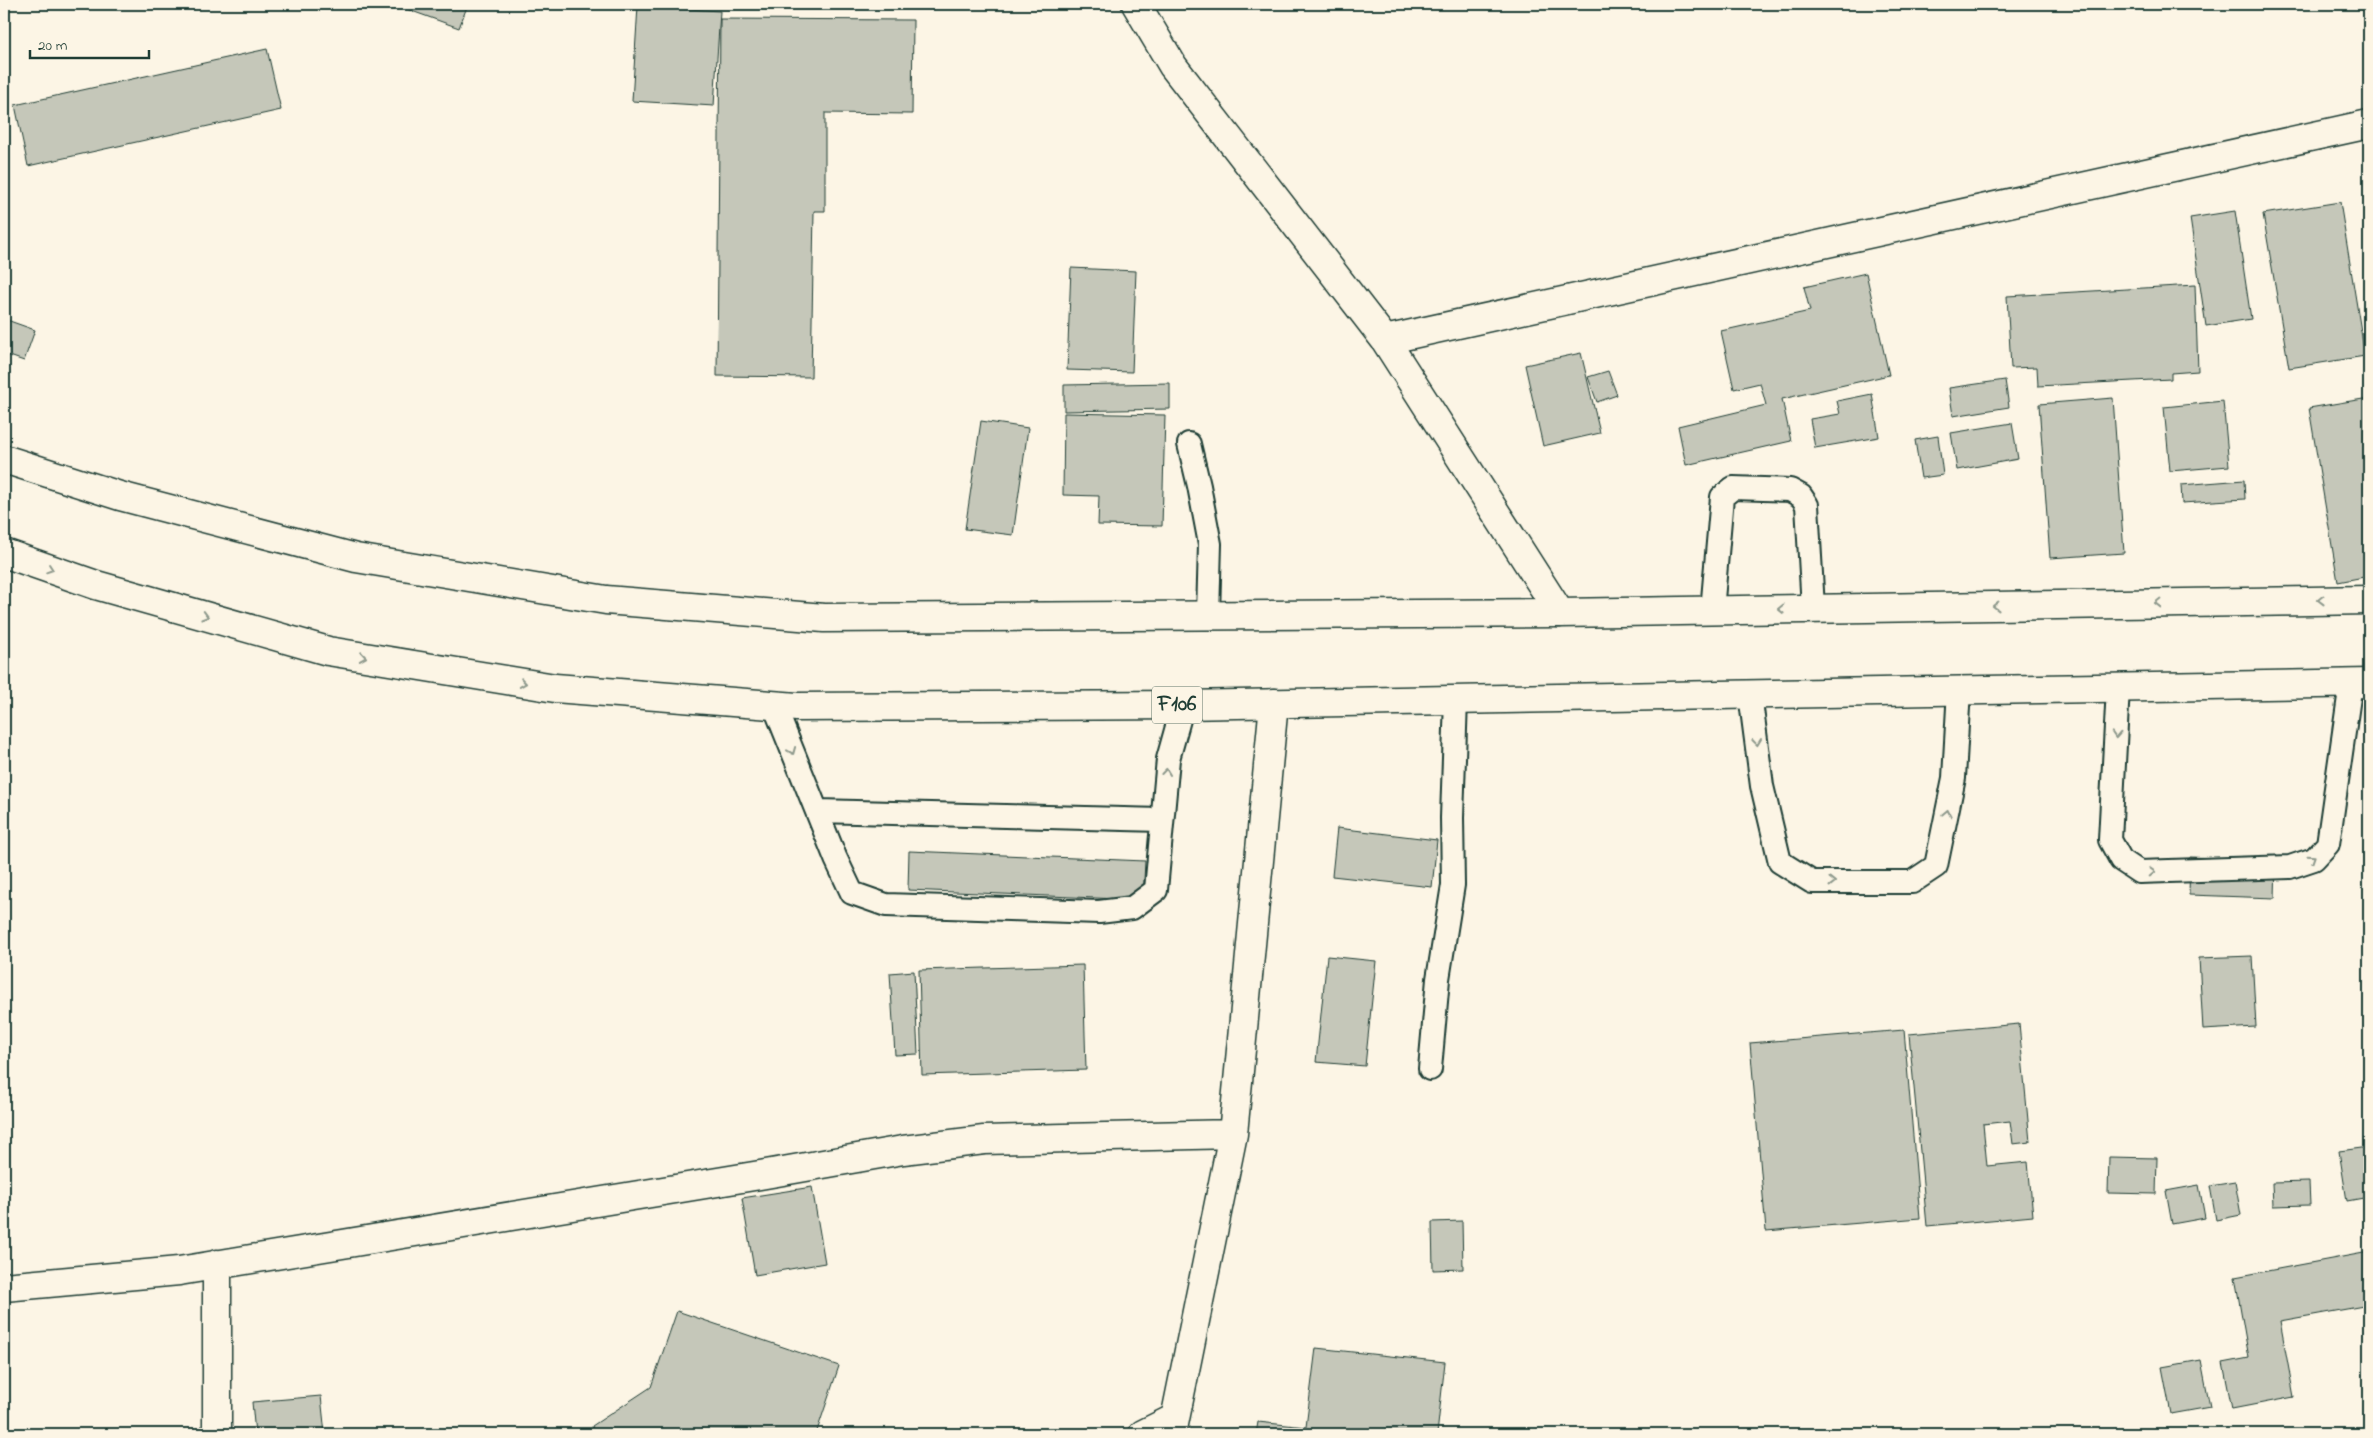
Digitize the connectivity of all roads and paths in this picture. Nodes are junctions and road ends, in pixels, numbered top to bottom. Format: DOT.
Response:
graph roads {
  1 [pos="1136,4"];
  2 [pos="2369,124"];
  3 [pos="1385,340"];
  4 [pos="1188,444"];
  5 [pos="4,459"];
  6 [pos="4,553"];
  7 [pos="2369,600"];
  8 [pos="1813,608"];
  9 [pos="1712,611"];
  10 [pos="1560,613"];
  11 [pos="1208,616"];
  12 [pos="2360,683"];
  13 [pos="2118,687"];
  14 [pos="1959,690"];
  15 [pos="1750,694"];
  16 [pos="1456,699"];
  17 [pos="1274,703"];
  18 [pos="774,705"];
  19 [pos="1183,706"];
  20 [pos="818,811"];
  21 [pos="1161,820"];
  22 [pos="1430,1069"];
  23 [pos="1233,1134"];
  24 [pos="217,1264"];
  25 [pos="4,1288"];
  26 [pos="1173,1426"];
  27 [pos="217,1434"];
  28 [pos="1143,1434"];
  1 -- 3 [label="main road"];
  2 -- 3 [label="main road"];
  3 -- 10 [label="main road"];
  4 -- 11 [label="lane"];
  5 -- 11 [label="main road"];
  6 -- 18 [label="main road, F106, one-way"];
  7 -- 8 [label="main road, one-way"];
  8 -- 9 [label="main road, one-way"];
  8 -- 9 [label="lane"];
  9 -- 10 [label="main road"];
  10 -- 11 [label="main road"];
  12 -- 13 [label="main road, F106"];
  13 -- 12 [label="lane, one-way"];
  13 -- 14 [label="main road, F106"];
  14 -- 15 [label="main road, F106"];
  15 -- 14 [label="lane, one-way"];
  15 -- 16 [label="main road, F106"];
  16 -- 17 [label="main road, F106"];
  16 -- 22 [label="lane"];
  17 -- 19 [label="main road, F106"];
  17 -- 23 [label="main road"];
  18 -- 19 [label="main road, F106"];
  18 -- 20 [label="lane, one-way"];
  21 -- 19 [label="lane, one-way"];
  20 -- 21 [label="lane"];
  20 -- 21 [label="lane"];
  23 -- 24 [label="main road"];
  23 -- 26 [label="main road"];
  24 -- 25 [label="main road"];
  24 -- 27 [label="main road"];
  26 -- 28 [label="main road"];
}
